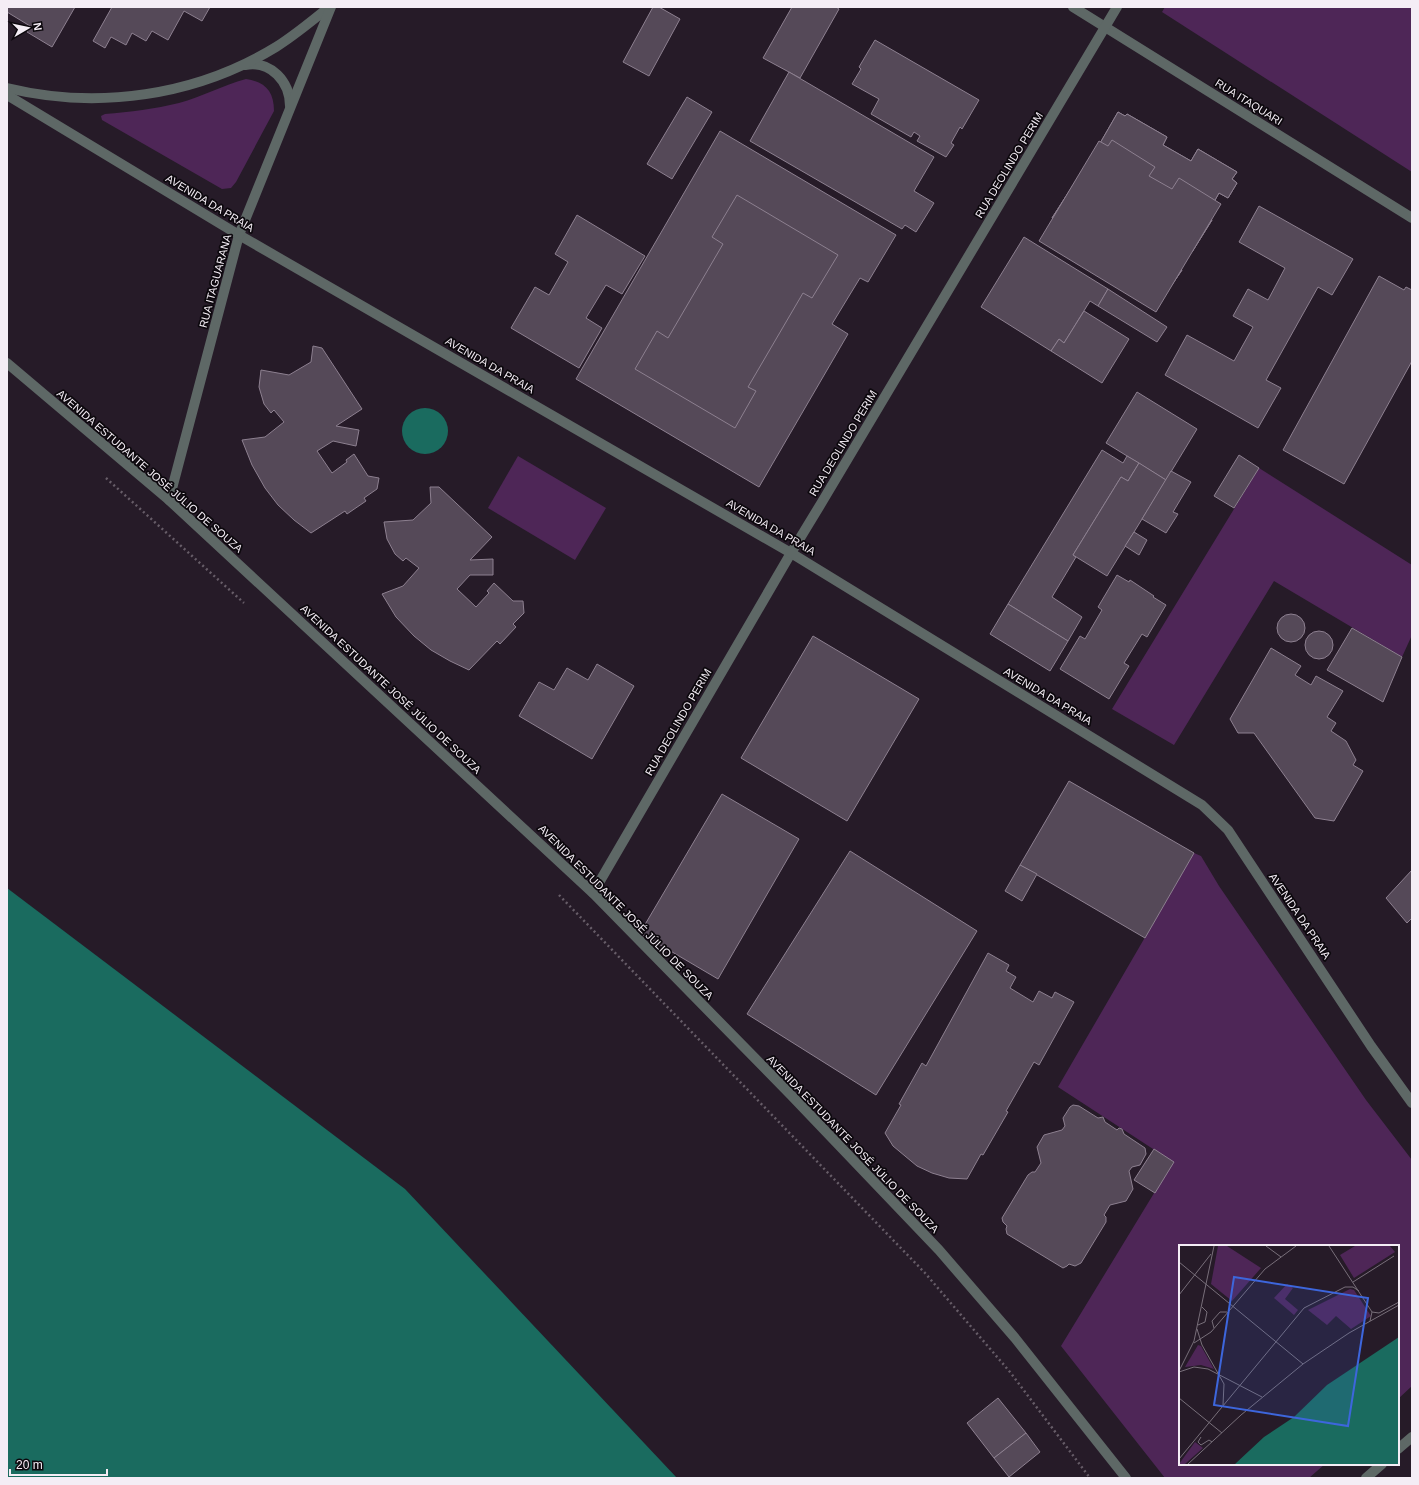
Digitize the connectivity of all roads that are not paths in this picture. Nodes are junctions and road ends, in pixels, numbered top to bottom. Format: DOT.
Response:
graph roads {
  1 [pos="330,7"];
  2 [pos="1073,7"];
  3 [pos="1116,7"];
  4 [pos="1105,26"];
  5 [pos="238,67"];
  6 [pos="7,88"];
  7 [pos="7,95"];
  8 [pos="290,108"];
  9 [pos="1412,218"];
  10 [pos="239,234"];
  11 [pos="7,362"];
  12 [pos="169,500"];
  13 [pos="791,552"];
  14 [pos="593,893"];
  15 [pos="1412,1103"];
  16 [pos="1412,1437"];
  17 [pos="1399,1448"];
  18 [pos="1381,1465"];
  19 [pos="1126,1478"];
  20 [pos="1366,1478"];
  1 -- 5 [label="street"];
  1 -- 8 [label="street, RUA ITAGUARANA"];
  2 -- 4 [label="street, RUA ITAQUARI"];
  3 -- 4 [label="street, RUA DEOLINDO PERIM"];
  4 -- 9 [label="street, RUA ITAQUARI"];
  4 -- 13 [label="street, RUA DEOLINDO PERIM"];
  5 -- 6 [label="street"];
  5 -- 8 [label="street"];
  7 -- 10 [label="street, AVENIDA DA PRAIA"];
  8 -- 10 [label="street, RUA ITAGUARANA"];
  10 -- 12 [label="street, RUA ITAGUARANA"];
  10 -- 13 [label="street, AVENIDA DA PRAIA"];
  11 -- 12 [label="street, AVENIDA ESTUDANTE JOSÉ JÚLIO DE SOUZA"];
  12 -- 14 [label="street, AVENIDA ESTUDANTE JOSÉ JÚLIO DE SOUZA"];
  13 -- 14 [label="street, RUA DEOLINDO PERIM"];
  13 -- 15 [label="street, AVENIDA DA PRAIA"];
  14 -- 19 [label="street, AVENIDA ESTUDANTE JOSÉ JÚLIO DE SOUZA"];
  16 -- 17 [label="street"];
  18 -- 20 [label="street"];
}
